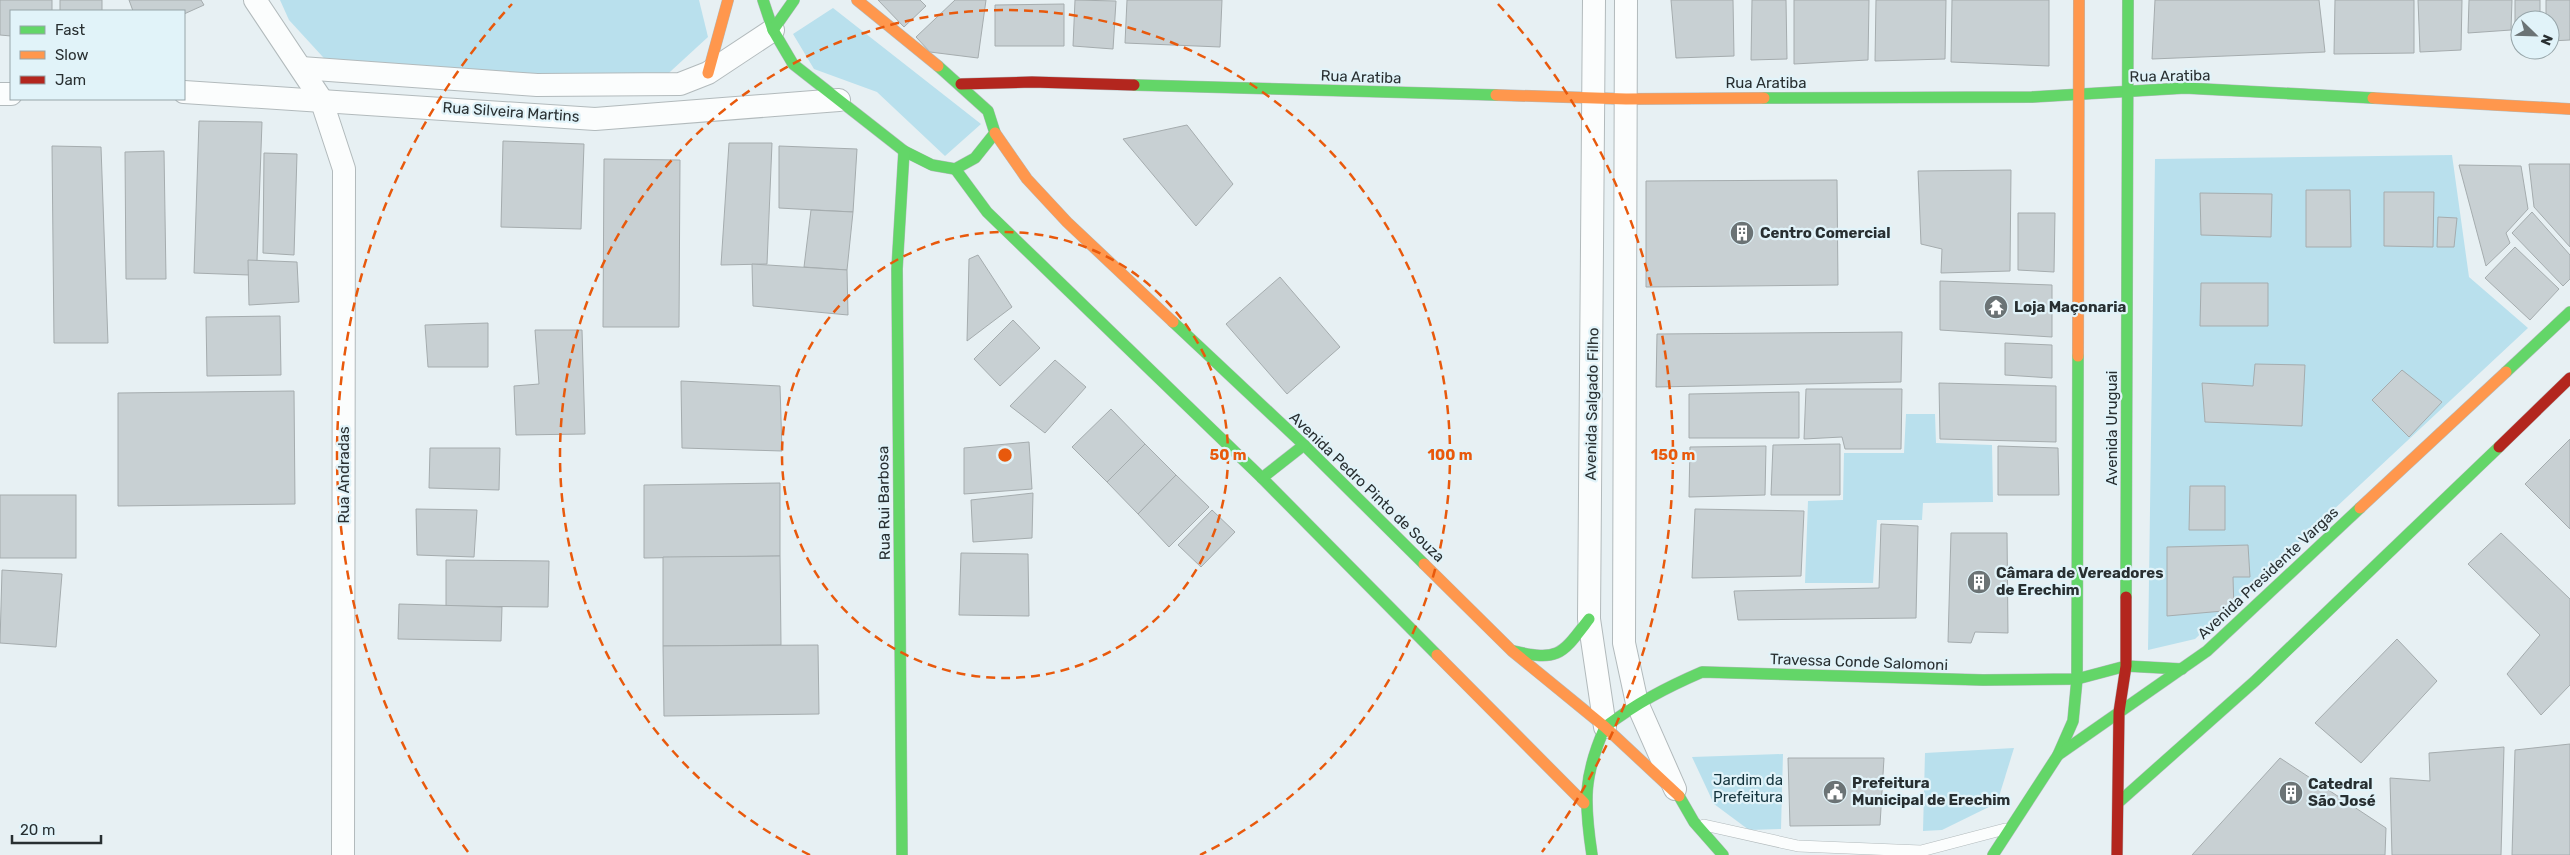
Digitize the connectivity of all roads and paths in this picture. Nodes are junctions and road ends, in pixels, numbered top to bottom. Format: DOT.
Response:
graph roads {
  1 [pos="256,0"];
  2 [pos="728,0"];
  3 [pos="763,0"];
  4 [pos="794,0"];
  5 [pos="857,0"];
  6 [pos="1594,0"];
  7 [pos="1626,0"];
  8 [pos="2079,0"];
  9 [pos="2128,0"];
  10 [pos="773,30"];
  11 [pos="301,68"];
  12 [pos="708,73"];
  13 [pos="961,84"];
  14 [pos="185,92"];
  15 [pos="2128,92"];
  16 [pos="2079,94"];
  17 [pos="1595,98"];
  18 [pos="322,99"];
  19 [pos="1626,99"];
  20 [pos="839,100"];
  21 [pos="2570,108"];
  22 [pos="995,134"];
  23 [pos="904,151"];
  24 [pos="956,170"];
  25 [pos="2570,312"];
  26 [pos="2570,378"];
  27 [pos="1304,445"];
  28 [pos="1262,478"];
  29 [pos="1589,619"];
  30 [pos="1512,651"];
  31 [pos="2126,666"];
  32 [pos="2182,669"];
  33 [pos="2078,680"];
  34 [pos="1636,703"];
  35 [pos="2119,712"];
  36 [pos="1604,726"];
  37 [pos="2058,755"];
  38 [pos="1678,795"];
  39 [pos="2119,802"];
  40 [pos="1584,803"];
  41 [pos="1694,822"];
  42 [pos="2011,828"];
  43 [pos="344,855"];
  44 [pos="902,855"];
  45 [pos="1592,855"];
  46 [pos="1723,855"];
  47 [pos="1993,855"];
  48 [pos="2117,855"];
  1 -- 11 [label="street, Rua Andradas"];
  2 -- 12 [label="street"];
  3 -- 10 [label="street"];
  4 -- 10 [label="street"];
  5 -- 13 [label="street, Avenida Pedro Pinto de Souza"];
  6 -- 17 [label="street, Avenida Salgado Filho"];
  7 -- 19 [label="street"];
  8 -- 16 [label="street"];
  9 -- 15 [label="street, Avenida Uruguai"];
  10 -- 12 [label="street, Rua Silveira Martins"];
  10 -- 20 [label="street"];
  11 -- 12 [label="street, Rua Silveira Martins"];
  11 -- 18 [label="street, Rua Andradas"];
  13 -- 17 [label="street, Rua Aratiba"];
  13 -- 22 [label="street, Avenida Pedro Pinto de Souza"];
  14 -- 18 [label="street, Rua Silveira Martins"];
  15 -- 16 [label="street, Rua Aratiba"];
  15 -- 21 [label="street, Rua Aratiba"];
  15 -- 31 [label="street, Avenida Uruguai"];
  16 -- 19 [label="street, Rua Aratiba"];
  16 -- 33 [label="street"];
  17 -- 19 [label="street, Rua Aratiba"];
  17 -- 29 [label="street, Avenida Salgado Filho"];
  18 -- 20 [label="street, Rua Silveira Martins"];
  18 -- 43 [label="street, Rua Andradas"];
  19 -- 34 [label="street"];
  20 -- 23 [label="street"];
  22 -- 24 [label="street"];
  22 -- 27 [label="street, Avenida Pedro Pinto de Souza"];
  23 -- 24 [label="street"];
  23 -- 44 [label="street, Rua Rui Barbosa"];
  24 -- 28 [label="street"];
  25 -- 32 [label="street, Avenida Presidente Vargas"];
  26 -- 39 [label="street"];
  27 -- 28 [label="street"];
  27 -- 30 [label="street, Avenida Pedro Pinto de Souza"];
  28 -- 40 [label="street"];
  29 -- 30 [label="street"];
  29 -- 36 [label="street, Avenida Salgado Filho"];
  30 -- 36 [label="street, Avenida Pedro Pinto de Souza"];
  31 -- 32 [label="street, Travessa Conde Salomoni"];
  31 -- 33 [label="street, Travessa Conde Salomoni"];
  31 -- 35 [label="street, Avenida Uruguai"];
  32 -- 35 [label="street, Avenida Presidente Vargas"];
  33 -- 34 [label="street, Travessa Conde Salomoni"];
  33 -- 37 [label="street"];
  34 -- 36 [label="street, Travessa Conde Salomoni"];
  34 -- 38 [label="street"];
  35 -- 37 [label="street, Avenida Presidente Vargas"];
  35 -- 39 [label="street, Avenida Uruguai"];
  36 -- 38 [label="street, Avenida Pedro Pinto de Souza"];
  36 -- 40 [label="street"];
  37 -- 42 [label="street, Avenida Presidente Vargas"];
  38 -- 41 [label="street, Avenida Pedro Pinto de Souza"];
  39 -- 48 [label="street, Avenida Uruguai"];
  40 -- 45 [label="street"];
  41 -- 42 [label="lane"];
  41 -- 46 [label="street, Avenida Pedro Pinto de Souza"];
  42 -- 47 [label="street, Avenida Presidente Vargas"];
}
